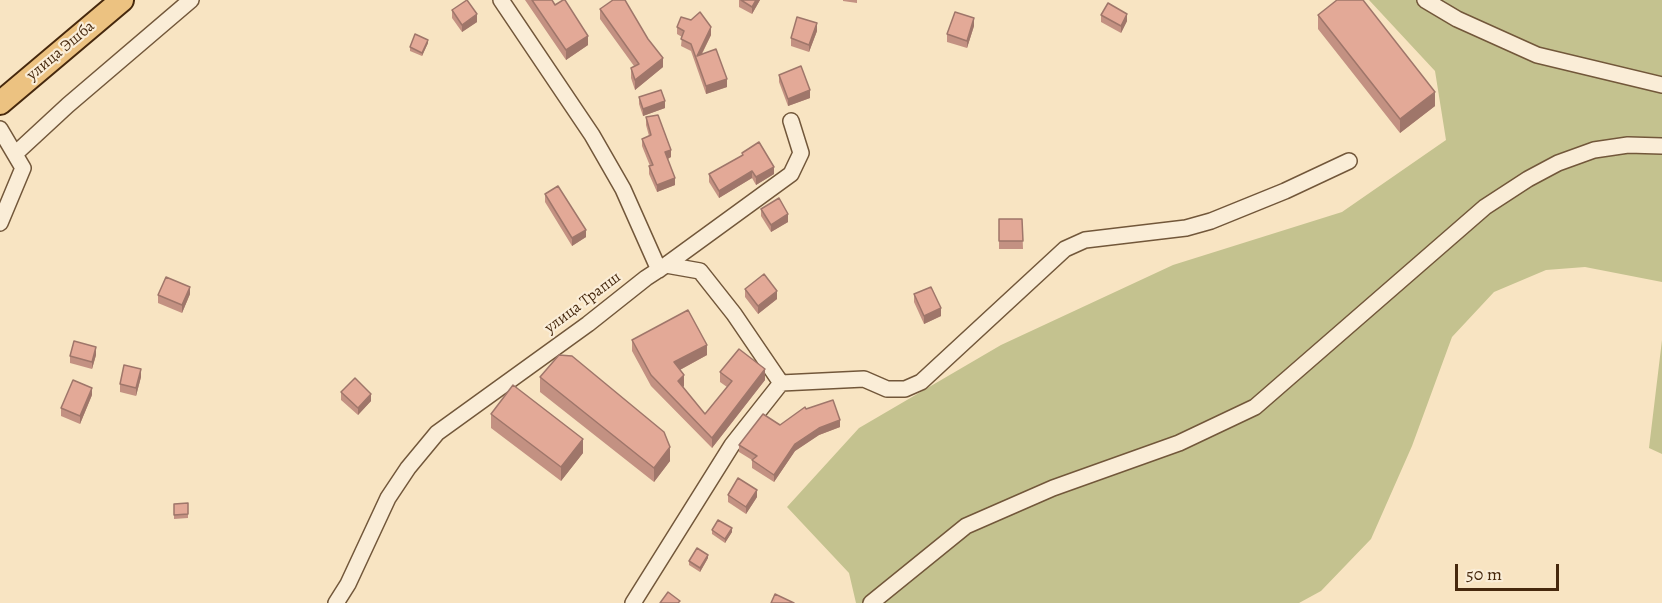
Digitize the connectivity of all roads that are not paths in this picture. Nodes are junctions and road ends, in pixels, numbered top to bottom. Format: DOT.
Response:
graph roads {
  1 [pos="122,0"];
  2 [pos="191,0"];
  3 [pos="501,0"];
  4 [pos="1425,0"];
  5 [pos="1662,85"];
  6 [pos="0,102"];
  7 [pos="791,121"];
  8 [pos="0,129"];
  9 [pos="1662,146"];
  10 [pos="15,154"];
  11 [pos="1348,161"];
  12 [pos="0,223"];
  13 [pos="663,267"];
  14 [pos="781,384"];
  15 [pos="336,603"];
  16 [pos="633,603"];
  17 [pos="872,603"];
  1 -- 6 [label="highway, улица Эшба"];
  2 -- 10 [label="street"];
  3 -- 13 [label="street"];
  4 -- 5 [label="street"];
  7 -- 13 [label="street, улица Трапш"];
  8 -- 10 [label="street"];
  9 -- 17 [label="street"];
  10 -- 12 [label="street"];
  11 -- 14 [label="street"];
  13 -- 14 [label="street"];
  13 -- 15 [label="street, улица Трапш"];
  14 -- 16 [label="street"];
}
